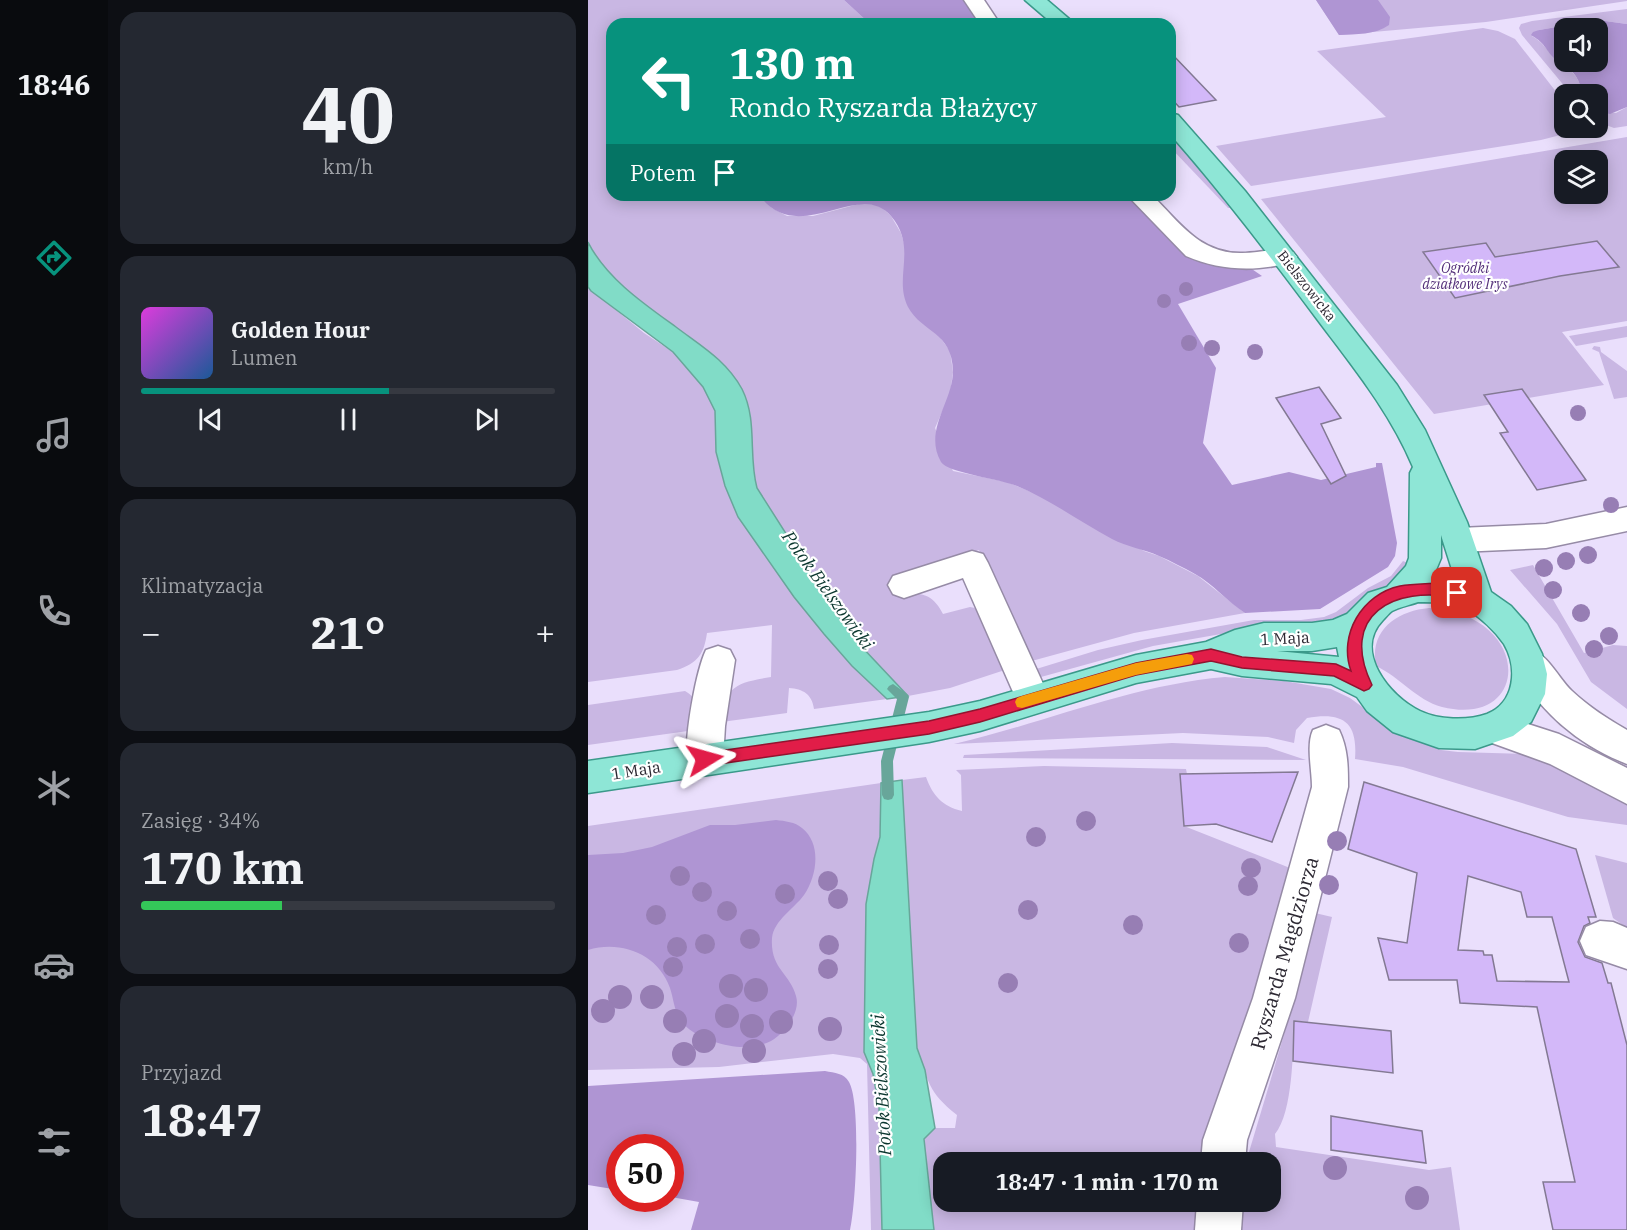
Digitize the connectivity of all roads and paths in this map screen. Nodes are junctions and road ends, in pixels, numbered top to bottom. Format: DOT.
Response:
graph roads {
  1 [pos="974,0"];
  2 [pos="1035,0"];
  3 [pos="986,18"];
  4 [pos="1058,18"];
  5 [pos="1176,127"];
  6 [pos="1145,201"];
  7 [pos="1284,257"];
  8 [pos="1425,465"];
  9 [pos="1627,519"];
  10 [pos="1460,540"];
  11 [pos="904,585"];
  12 [pos="1400,592"];
  13 [pos="1478,600"];
  14 [pos="1359,623"];
  15 [pos="1211,655"];
  16 [pos="717,660"];
  17 [pos="1530,663"];
  18 [pos="1364,685"];
  19 [pos="1033,699"];
  20 [pos="1494,728"];
  21 [pos="1326,741"];
  22 [pos="1627,747"];
  23 [pos="705,759"];
  24 [pos="588,777"];
  25 [pos="1627,787"];
  26 [pos="1224,1152"];
  27 [pos="1219,1212"];
  28 [pos="1218,1230"];
  1 -- 3 [label="street"];
  2 -- 4 [label="main road"];
  5 -- 7 [label="main road, Bielszowicka"];
  6 -- 7 [label="street"];
  7 -- 8 [label="main road, Bielszowicka"];
  8 -- 10 [label="main road, Bielszowicka"];
  8 -- 12 [label="main road, Bielszowicka"];
  9 -- 10 [label="street"];
  10 -- 13 [label="main road, Bielszowicka"];
  11 -- 19 [label="street"];
  12 -- 13 [label="main road"];
  12 -- 14 [label="main road"];
  13 -- 17 [label="main road"];
  14 -- 15 [label="main road, 1 Maja"];
  14 -- 18 [label="main road"];
  15 -- 18 [label="main road, 1 Maja"];
  15 -- 19 [label="main road, 1 Maja"];
  16 -- 23 [label="street"];
  17 -- 20 [label="main road"];
  17 -- 22 [label="street"];
  18 -- 20 [label="main road"];
  19 -- 23 [label="main road, 1 Maja"];
  20 -- 25 [label="street"];
  21 -- 26 [label="street, Ryszarda Magdziorza"];
  23 -- 24 [label="main road, 1 Maja"];
  27 -- 28 [label="street"];
}
